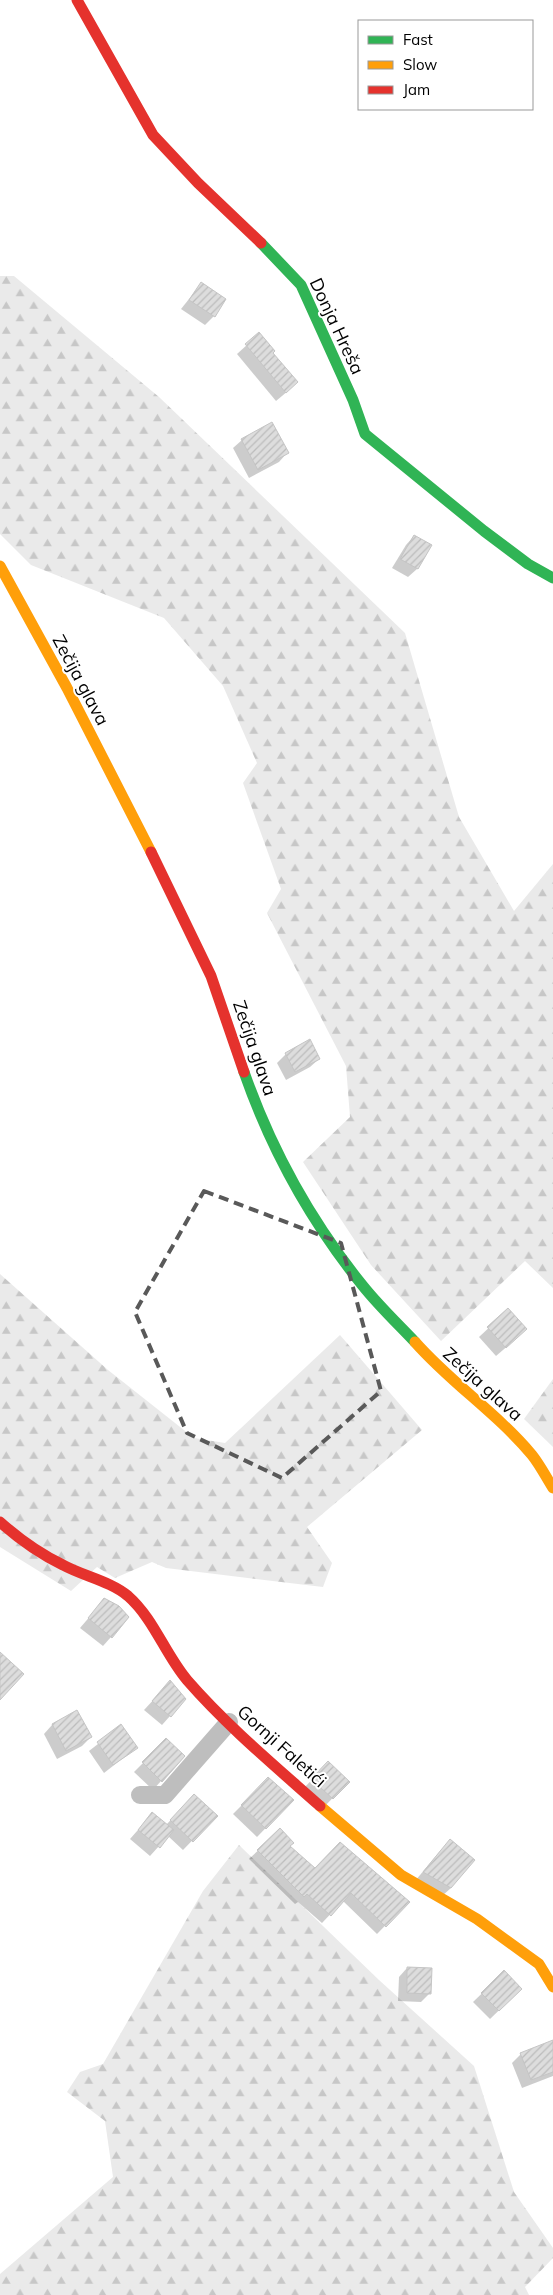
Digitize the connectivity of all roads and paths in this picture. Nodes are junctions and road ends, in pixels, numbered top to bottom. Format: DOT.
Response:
graph roads {
  1 [pos="77,0"];
  2 [pos="0,566"];
  3 [pos="553,578"];
  4 [pos="553,1488"];
  5 [pos="0,1522"];
  6 [pos="229,1722"];
  7 [pos="140,1795"];
  8 [pos="553,1987"];
  1 -- 3 [label="street, Donja Hreša"];
  2 -- 4 [label="street, Zečija glava"];
  5 -- 6 [label="street, Gornji Faletići"];
  6 -- 7 [label="street"];
  6 -- 8 [label="street, Gornji Faletići"];
}
